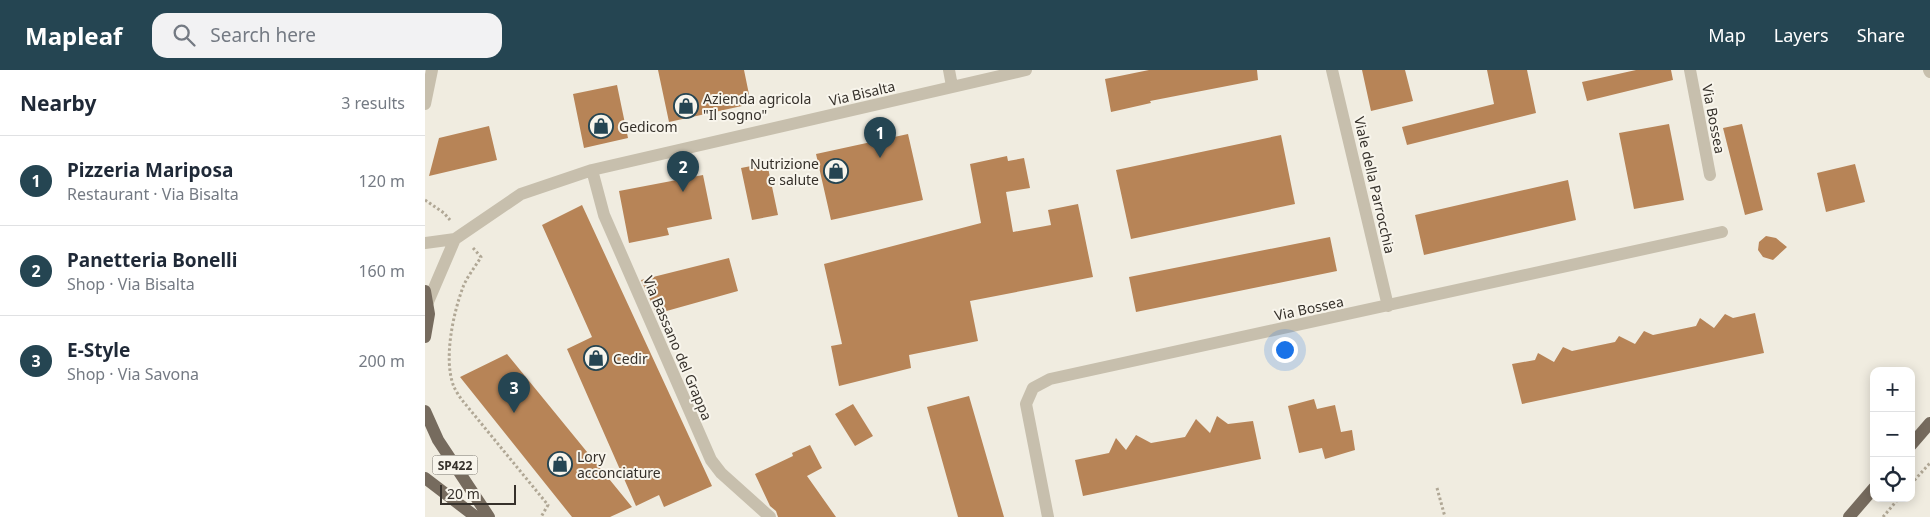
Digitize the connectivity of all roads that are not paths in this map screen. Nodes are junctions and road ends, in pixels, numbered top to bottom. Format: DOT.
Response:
graph roads {
  1 [pos="432,70"];
  2 [pos="949,70"];
  3 [pos="1026,70"];
  4 [pos="1332,70"];
  5 [pos="1690,70"];
  6 [pos="952,86"];
  7 [pos="425,104"];
  8 [pos="592,170"];
  9 [pos="1710,174"];
  10 [pos="1722,232"];
  11 [pos="455,239"];
  12 [pos="425,243"];
  13 [pos="427,296"];
  14 [pos="1388,306"];
  15 [pos="425,336"];
  16 [pos="425,411"];
  17 [pos="1930,423"];
  18 [pos="1915,440"];
  19 [pos="425,478"];
  20 [pos="1870,493"];
  21 [pos="476,517"];
  22 [pos="489,517"];
  23 [pos="770,517"];
  24 [pos="1048,517"];
  25 [pos="1849,517"];
  1 -- 7 [label="street"];
  2 -- 6 [label="street"];
  3 -- 6 [label="street, Via Bisalta"];
  4 -- 14 [label="street, Viale della Parrocchia"];
  5 -- 9 [label="street, Via Bossea"];
  6 -- 8 [label="street, Via Bisalta"];
  8 -- 11 [label="street, Via Bisalta"];
  8 -- 23 [label="street, Via Bassano del Grappa"];
  10 -- 14 [label="street, Via Bossea"];
  11 -- 12 [label="street, Via Bisalta"];
  11 -- 13 [label="street"];
  13 -- 15 [label="main road"];
  14 -- 24 [label="street, Via Bossea"];
  16 -- 22 [label="main road, SP422"];
  17 -- 18 [label="main road"];
  19 -- 21 [label="main road, SP422"];
  20 -- 25 [label="main road"];
}
